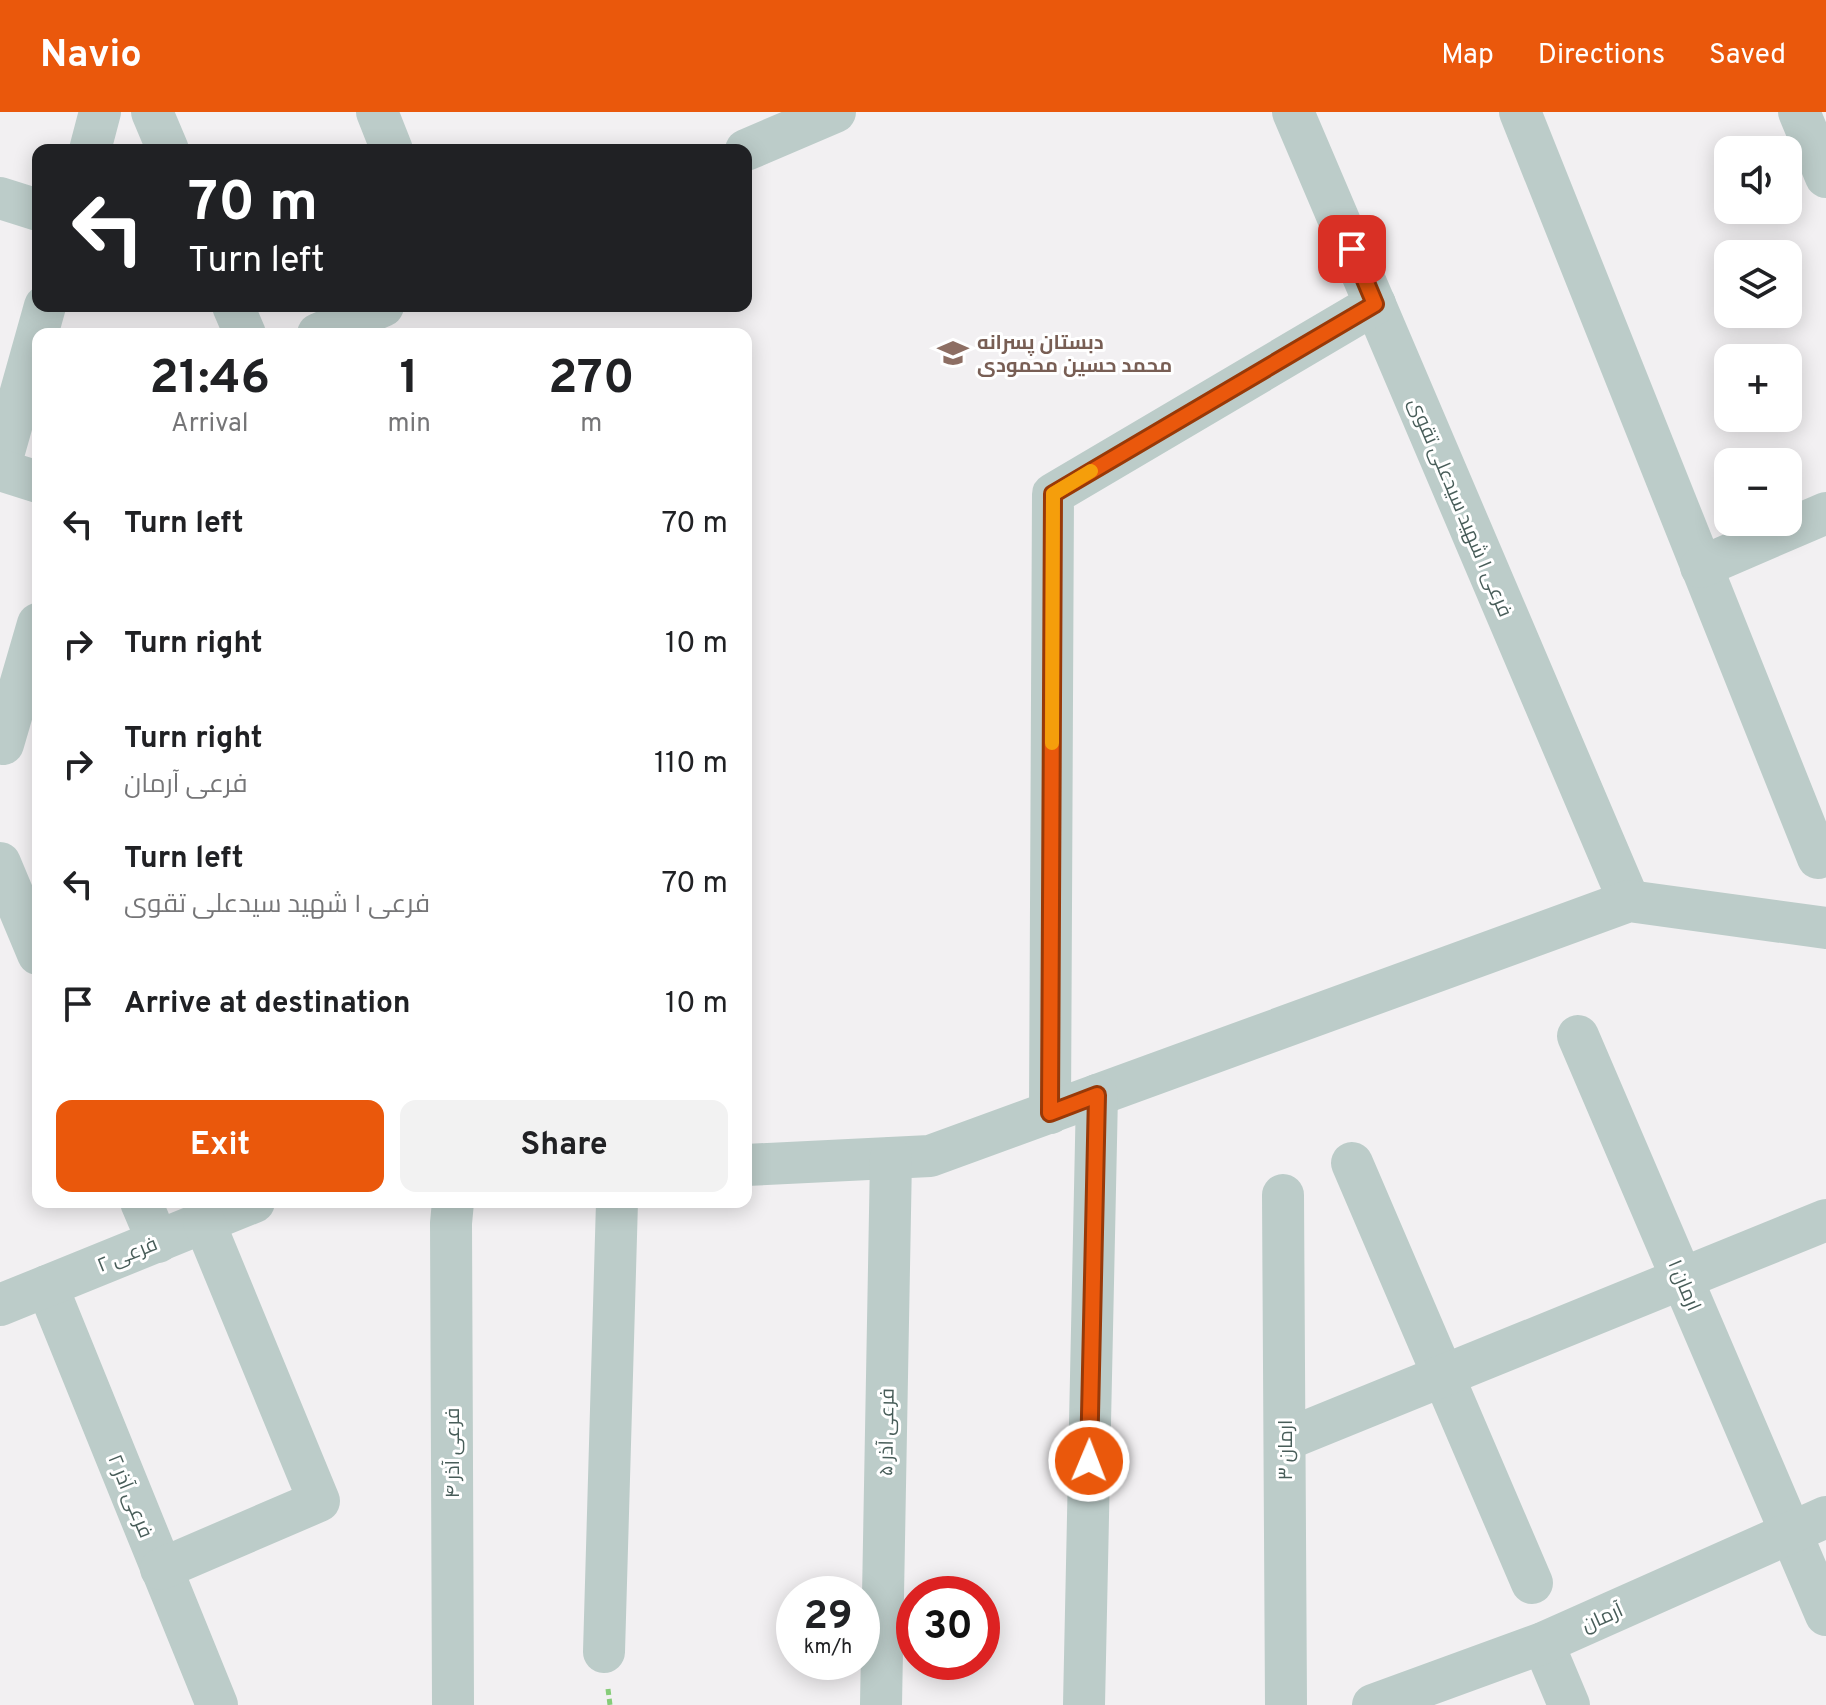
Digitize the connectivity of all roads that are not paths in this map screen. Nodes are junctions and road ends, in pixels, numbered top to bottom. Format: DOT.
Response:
graph roads {
  1 [pos="100,112"];
  2 [pos="152,112"];
  3 [pos="377,112"];
  4 [pos="835,112"];
  5 [pos="1293,112"];
  6 [pos="1520,112"];
  7 [pos="1799,112"];
  8 [pos="92,144"];
  9 [pos="165,144"];
  10 [pos="390,144"];
  11 [pos="752,147"];
  12 [pos="1826,177"];
  13 [pos="0,198"];
  14 [pos="32,208"];
  15 [pos="1375,304"];
  16 [pos="369,312"];
  17 [pos="332,328"];
  18 [pos="32,353"];
  19 [pos="0,468"];
  20 [pos="32,480"];
  21 [pos="1826,513"];
  22 [pos="1701,567"];
  23 [pos="32,654"];
  24 [pos="14,745"];
  25 [pos="1818,858"];
  26 [pos="0,863"];
  27 [pos="1629,901"];
  28 [pos="1826,928"];
  29 [pos="32,940"];
  30 [pos="1578,1036"];
  31 [pos="1097,1095"];
  32 [pos="1050,1113"];
  33 [pos="891,1158"];
  34 [pos="1352,1163"];
  35 [pos="752,1165"];
  36 [pos="1283,1195"];
  37 [pos="144,1208"];
  38 [pos="452,1208"];
  39 [pos="617,1208"];
  40 [pos="231,1209"];
  41 [pos="1826,1220"];
  42 [pos="158,1242"];
  43 [pos="1683,1280"];
  44 [pos="47,1286"];
  45 [pos="3,1296"];
  46 [pos="1444,1376"];
  47 [pos="1285,1440"];
  48 [pos="1809,1525"];
  49 [pos="161,1569"];
  50 [pos="1532,1583"];
  51 [pos="1826,1615"];
  52 [pos="1543,1643"];
  53 [pos="604,1652"];
  54 [pos="217,1705"];
  55 [pos="453,1705"];
  56 [pos="881,1705"];
  57 [pos="1084,1705"];
  58 [pos="1286,1705"];
  59 [pos="1373,1705"];
  60 [pos="1569,1705"];
  1 -- 8 [label="street"];
  2 -- 9 [label="street"];
  3 -- 10 [label="street"];
  4 -- 11 [label="street"];
  5 -- 15 [label="street, فرعی ۱ شهید سیدعلی تقوی"];
  6 -- 22 [label="street"];
  7 -- 12 [label="street"];
  13 -- 14 [label="street"];
  15 -- 27 [label="street, فرعی ۱ شهید سیدعلی تقوی"];
  15 -- 32 [label="street"];
  16 -- 17 [label="street"];
  18 -- 19 [label="street"];
  19 -- 20 [label="street"];
  21 -- 22 [label="street"];
  22 -- 25 [label="street"];
  23 -- 24 [label="street"];
  26 -- 29 [label="street"];
  27 -- 28 [label="street"];
  27 -- 31 [label="street"];
  30 -- 43 [label="street, ارمان ۱"];
  31 -- 32 [label="street"];
  31 -- 57 [label="street"];
  32 -- 33 [label="street"];
  33 -- 35 [label="street"];
  33 -- 56 [label="street, فرعی آذر ۵"];
  34 -- 46 [label="street"];
  36 -- 47 [label="street, ارمان ۳"];
  37 -- 42 [label="street"];
  38 -- 55 [label="street, فرعی آذر ۴"];
  39 -- 53 [label="street"];
  40 -- 42 [label="street, فرعی ۲"];
  40 -- 49 [label="street"];
  41 -- 43 [label="street"];
  42 -- 44 [label="street, فرعی ۲"];
  43 -- 46 [label="street"];
  43 -- 48 [label="street, ارمان ۱"];
  44 -- 45 [label="street, فرعی ۲"];
  44 -- 49 [label="street, فرعی آذر ۲"];
  46 -- 47 [label="street"];
  46 -- 50 [label="street"];
  47 -- 58 [label="street, ارمان ۳"];
  48 -- 51 [label="street, ارمان ۱"];
  48 -- 52 [label="street, آرمان"];
  49 -- 54 [label="street, فرعی آذر ۲"];
  52 -- 59 [label="street, آرمان"];
  52 -- 60 [label="street"];
}
